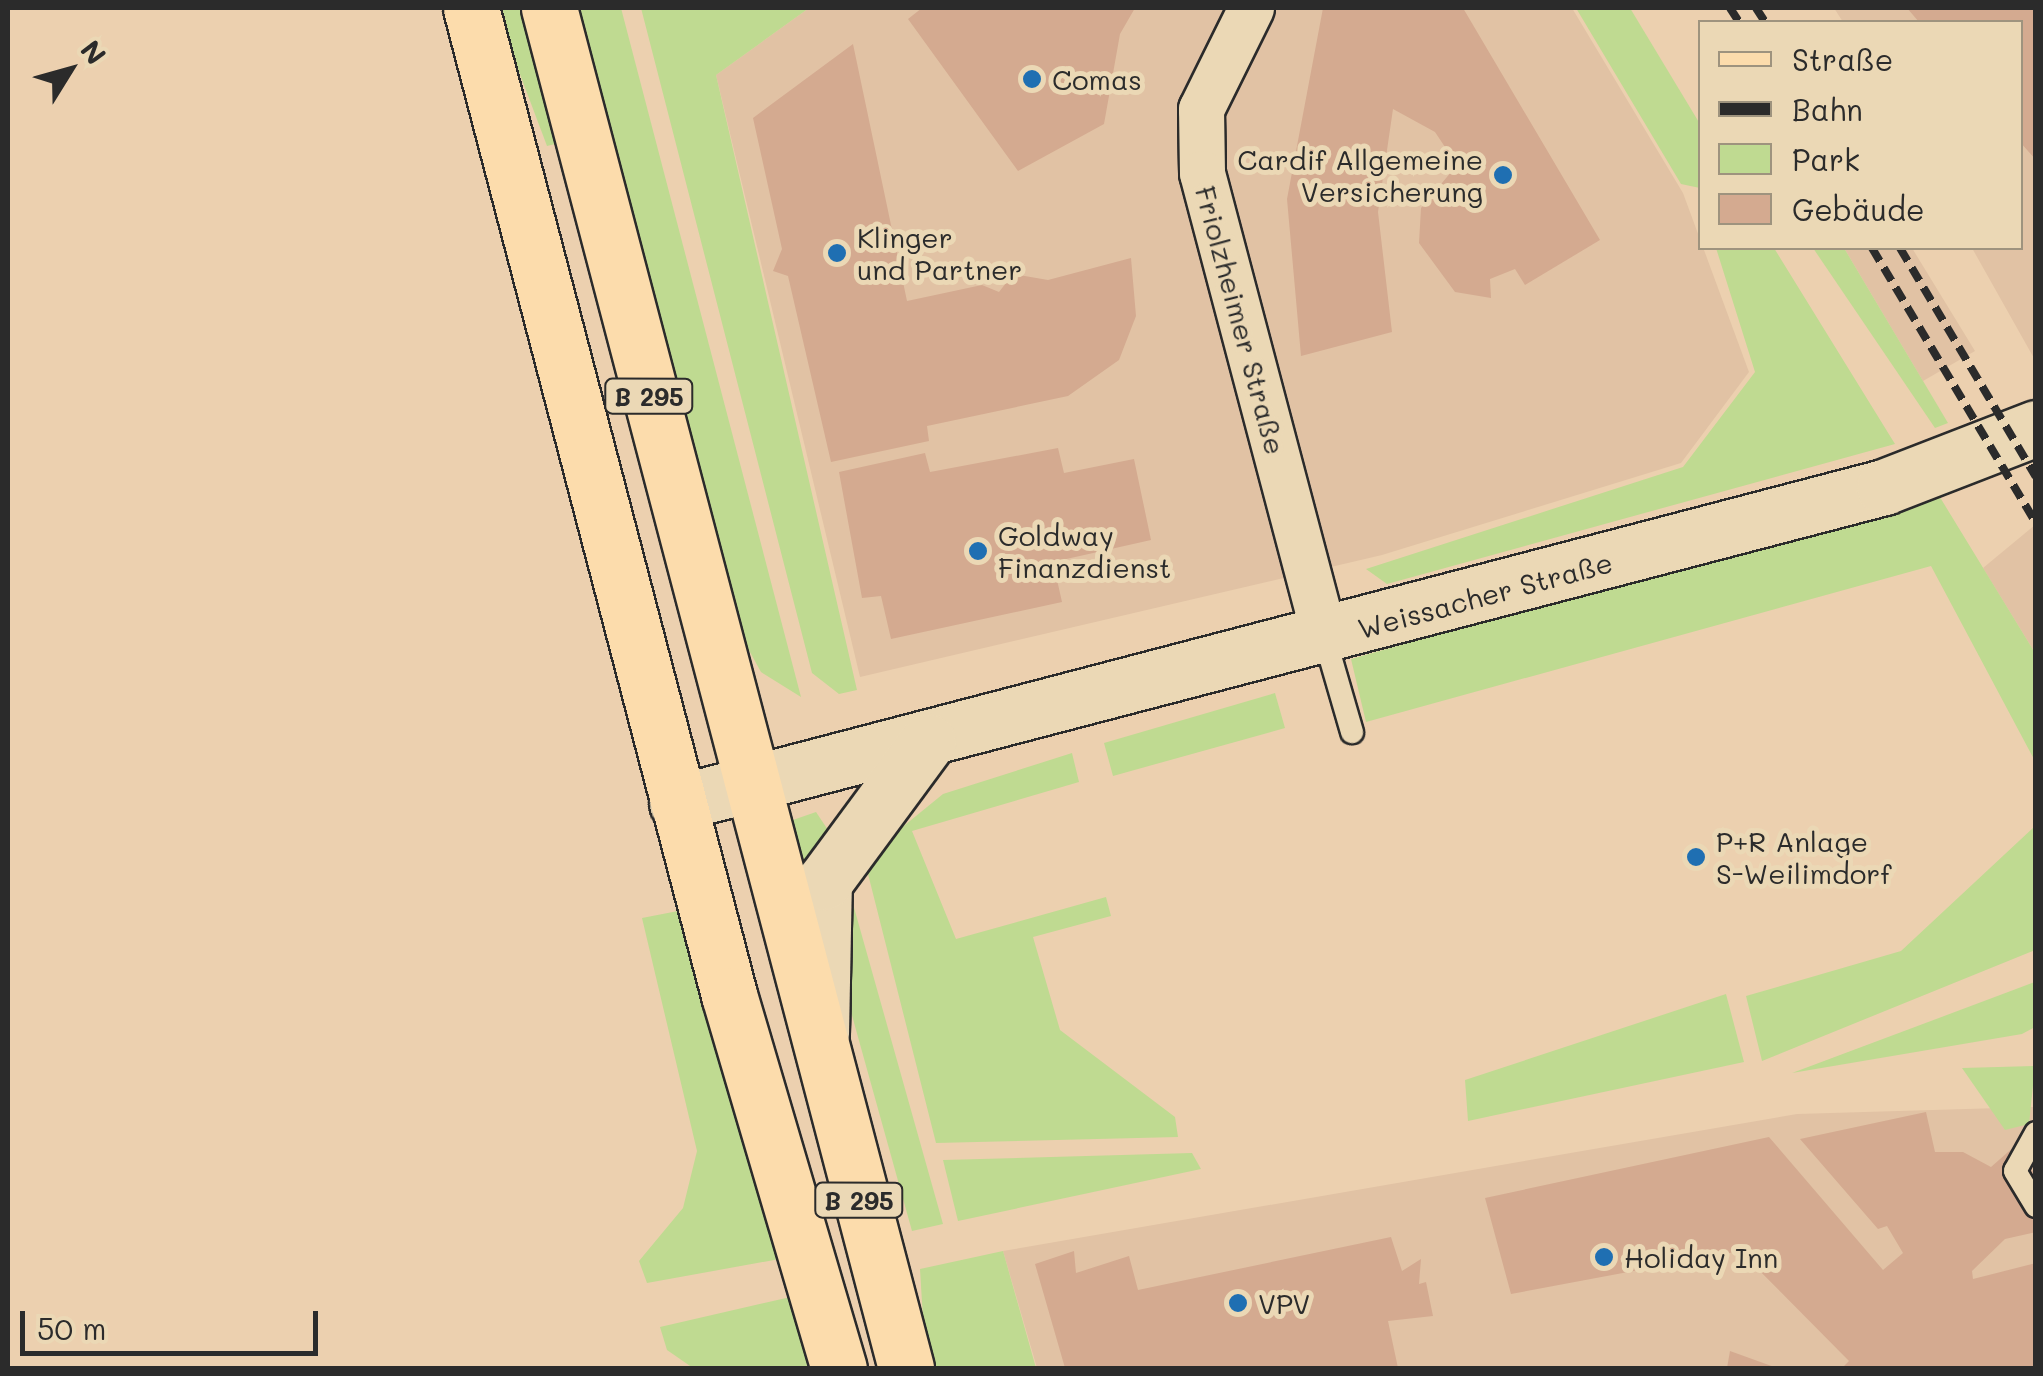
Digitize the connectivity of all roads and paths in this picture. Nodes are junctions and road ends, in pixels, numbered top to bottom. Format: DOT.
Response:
graph roads {
  1 [pos="471,8"];
  2 [pos="549,8"];
  3 [pos="1251,8"];
  4 [pos="2036,428"];
  5 [pos="1326,639"];
  6 [pos="1352,732"];
  7 [pos="928,741"];
  8 [pos="750,785"];
  9 [pos="677,803"];
  10 [pos="819,1056"];
  11 [pos="2036,1132"];
  12 [pos="2036,1206"];
  13 [pos="838,1368"];
  14 [pos="906,1368"];
  1 -- 9 [label="main road, B 295"];
  2 -- 8 [label="main road, B 295"];
  3 -- 5 [label="street, Friolzheimer Straße"];
  4 -- 5 [label="street, Weissacher Straße"];
  5 -- 6 [label="lane"];
  5 -- 7 [label="street, Weissacher Straße"];
  7 -- 8 [label="street, Weissacher Straße"];
  7 -- 10 [label="street"];
  8 -- 9 [label="street, Weissacher Straße"];
  8 -- 10 [label="main road, B 295"];
  9 -- 13 [label="main road, B 295"];
  10 -- 14 [label="main road, B 295"];
  11 -- 12 [label="lane"];
}
